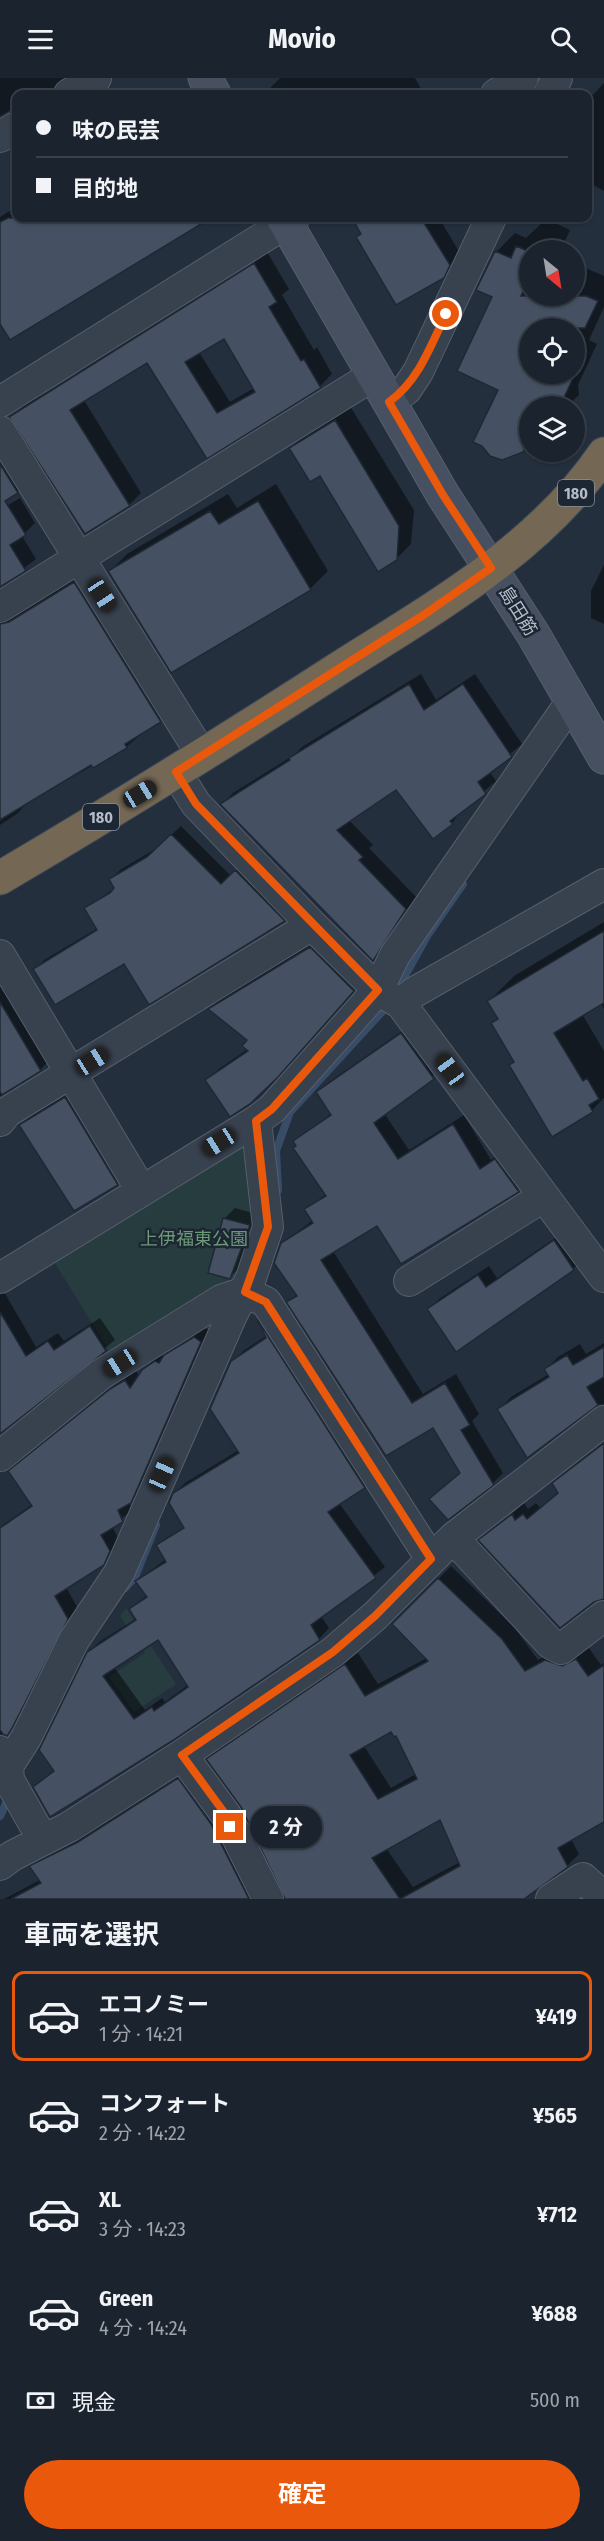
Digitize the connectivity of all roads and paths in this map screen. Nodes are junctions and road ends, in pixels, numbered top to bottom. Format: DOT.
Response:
graph roads {
  1 [pos="96,78"];
  2 [pos="523,78"];
  3 [pos="76,90"];
  4 [pos="503,90"];
  5 [pos="283,222"];
  6 [pos="290,222"];
  7 [pos="489,222"];
  8 [pos="381,389"];
  9 [pos="0,402"];
  10 [pos="0,431"];
  11 [pos="604,454"];
  12 [pos="79,559"];
  13 [pos="491,568"];
  14 [pos="0,607"];
  15 [pos="571,702"];
  16 [pos="604,757"];
  17 [pos="189,764"];
  18 [pos="0,878"];
  19 [pos="604,884"];
  20 [pos="312,925"];
  21 [pos="0,955"];
  22 [pos="390,997"];
  23 [pos="72,1073"];
  24 [pos="0,1121"];
  25 [pos="256,1121"];
  26 [pos="141,1190"];
  27 [pos="543,1197"];
  28 [pos="604,1277"];
  29 [pos="0,1278"];
  30 [pos="409,1281"];
  31 [pos="254,1296"];
  32 [pos="604,1421"];
  33 [pos="0,1456"];
  34 [pos="453,1538"];
  35 [pos="431,1559"];
  36 [pos="604,1616"];
  37 [pos="182,1755"];
  38 [pos="9,1774"];
  39 [pos="43,1840"];
  40 [pos="0,1865"];
  41 [pos="604,1896"];
  42 [pos="268,1899"];
  43 [pos="551,1899"];
  1 -- 3 [label="street"];
  2 -- 4 [label="street"];
  5 -- 9 [label="street"];
  6 -- 8 [label="street, 島田筋"];
  7 -- 8 [label="street"];
  8 -- 12 [label="street"];
  8 -- 13 [label="street, 島田筋"];
  10 -- 12 [label="street"];
  11 -- 13 [label="highway, 180"];
  12 -- 14 [label="street"];
  12 -- 17 [label="street"];
  13 -- 15 [label="street, 島田筋"];
  13 -- 17 [label="highway, 180"];
  15 -- 16 [label="street, 島田筋"];
  15 -- 22 [label="street"];
  17 -- 18 [label="highway, 180"];
  17 -- 20 [label="street"];
  19 -- 22 [label="street"];
  20 -- 22 [label="street"];
  20 -- 23 [label="street"];
  21 -- 23 [label="street"];
  22 -- 25 [label="street"];
  22 -- 27 [label="street"];
  23 -- 24 [label="street"];
  23 -- 26 [label="street"];
  25 -- 26 [label="street"];
  25 -- 31 [label="street"];
  26 -- 29 [label="street"];
  27 -- 28 [label="street"];
  27 -- 30 [label="street"];
  31 -- 33 [label="street"];
  31 -- 35 [label="street"];
  31 -- 38 [label="street"];
  32 -- 34 [label="street"];
  34 -- 35 [label="street"];
  34 -- 36 [label="street"];
  35 -- 37 [label="street"];
  37 -- 39 [label="street"];
  37 -- 42 [label="street"];
  38 -- 39 [label="street"];
  39 -- 40 [label="street"];
  41 -- 43 [label="street"];
}
